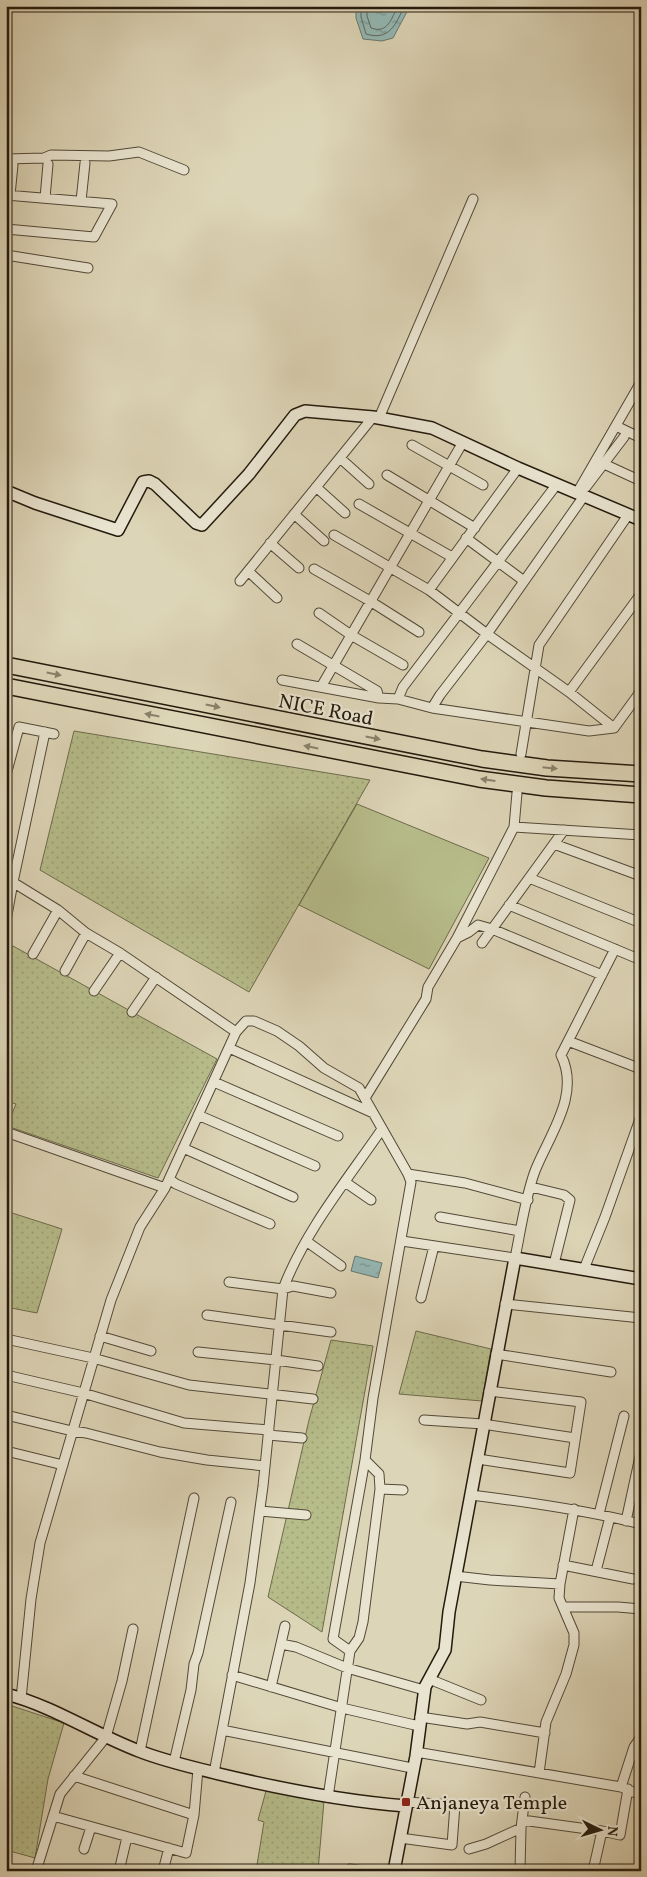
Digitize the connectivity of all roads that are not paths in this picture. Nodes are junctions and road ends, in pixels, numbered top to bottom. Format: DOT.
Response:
graph roads {
  1 [pos="9,162"];
  2 [pos="85,163"];
  3 [pos="48,164"];
  4 [pos="184,170"];
  5 [pos="8,195"];
  6 [pos="45,198"];
  7 [pos="473,199"];
  8 [pos="81,202"];
  9 [pos="6,229"];
  10 [pos="6,255"];
  11 [pos="88,268"];
  12 [pos="641,382"];
  13 [pos="638,394"];
  14 [pos="376,418"];
  15 [pos="616,426"];
  16 [pos="624,437"];
  17 [pos="641,438"];
  18 [pos="463,442"];
  19 [pos="412,445"];
  20 [pos="340,458"];
  21 [pos="604,464"];
  22 [pos="450,467"];
  23 [pos="518,468"];
  24 [pos="386,475"];
  25 [pos="641,481"];
  26 [pos="369,484"];
  27 [pos="556,484"];
  28 [pos="483,485"];
  29 [pos="316,487"];
  30 [pos="6,491"];
  31 [pos="581,494"];
  32 [pos="429,501"];
  33 [pos="359,504"];
  34 [pos="294,514"];
  35 [pos="345,514"];
  36 [pos="628,514"];
  37 [pos="641,520"];
  38 [pos="474,528"];
  39 [pos="410,534"];
  40 [pos="334,535"];
  41 [pos="466,538"];
  42 [pos="324,541"];
  43 [pos="270,543"];
  44 [pos="452,557"];
  45 [pos="498,561"];
  46 [pos="299,568"];
  47 [pos="391,568"];
  48 [pos="314,569"];
  49 [pos="248,571"];
  50 [pos="240,581"];
  51 [pos="524,581"];
  52 [pos="429,590"];
  53 [pos="641,594"];
  54 [pos="277,598"];
  55 [pos="370,601"];
  56 [pos="319,613"];
  57 [pos="460,613"];
  58 [pos="418,632"];
  59 [pos="487,634"];
  60 [pos="351,635"];
  61 [pos="297,644"];
  62 [pos="6,665"];
  63 [pos="333,666"];
  64 [pos="403,666"];
  65 [pos="534,667"];
  66 [pos="282,680"];
  67 [pos="6,686"];
  68 [pos="321,687"];
  69 [pos="641,691"];
  70 [pos="569,692"];
  71 [pos="379,698"];
  72 [pos="398,700"];
  73 [pos="432,708"];
  74 [pos="526,723"];
  75 [pos="614,728"];
  76 [pos="522,754"];
  77 [pos="641,774"];
  78 [pos="6,775"];
  79 [pos="517,793"];
  80 [pos="641,795"];
  81 [pos="514,827"];
  82 [pos="564,830"];
  83 [pos="641,835"];
  84 [pos="554,844"];
  85 [pos="641,876"];
  86 [pos="529,878"];
  87 [pos="10,880"];
  88 [pos="509,905"];
  89 [pos="58,910"];
  90 [pos="6,921"];
  91 [pos="636,921"];
  92 [pos="492,928"];
  93 [pos="86,934"];
  94 [pos="457,938"];
  95 [pos="482,942"];
  96 [pos="615,949"];
  97 [pos="120,952"];
  98 [pos="33,954"];
  99 [pos="641,960"];
  100 [pos="65,970"];
  101 [pos="602,975"];
  102 [pos="156,977"];
  103 [pos="94,991"];
  104 [pos="132,1012"];
  105 [pos="236,1032"];
  106 [pos="568,1041"];
  107 [pos="229,1048"];
  108 [pos="641,1069"];
  109 [pos="214,1082"];
  110 [pos="365,1098"];
  111 [pos="373,1113"];
  112 [pos="198,1115"];
  113 [pos="641,1116"];
  114 [pos="382,1129"];
  115 [pos="6,1132"];
  116 [pos="338,1136"];
  117 [pos="636,1145"];
  118 [pos="183,1148"];
  119 [pos="315,1166"];
  120 [pos="408,1174"];
  121 [pos="169,1179"];
  122 [pos="345,1182"];
  123 [pos="165,1188"];
  124 [pos="531,1188"];
  125 [pos="294,1197"];
  126 [pos="371,1200"];
  127 [pos="528,1200"];
  128 [pos="440,1217"];
  129 [pos="270,1224"];
  130 [pos="520,1232"];
  131 [pos="306,1241"];
  132 [pos="402,1241"];
  133 [pos="434,1246"];
  134 [pos="515,1258"];
  135 [pos="554,1264"];
  136 [pos="341,1266"];
  137 [pos="584,1269"];
  138 [pos="641,1279"];
  139 [pos="229,1282"];
  140 [pos="283,1289"];
  141 [pos="330,1293"];
  142 [pos="421,1298"];
  143 [pos="505,1304"];
  144 [pos="206,1315"];
  145 [pos="641,1318"];
  146 [pos="279,1326"];
  147 [pos="332,1332"];
  148 [pos="100,1336"];
  149 [pos="6,1339"];
  150 [pos="151,1351"];
  151 [pos="198,1352"];
  152 [pos="496,1354"];
  153 [pos="93,1358"];
  154 [pos="276,1360"];
  155 [pos="318,1366"];
  156 [pos="611,1372"];
  157 [pos="6,1375"];
  158 [pos="489,1391"];
  159 [pos="83,1393"];
  160 [pos="272,1394"];
  161 [pos="313,1398"];
  162 [pos="6,1415"];
  163 [pos="624,1416"];
  164 [pos="424,1420"];
  165 [pos="483,1424"];
  166 [pos="72,1431"];
  167 [pos="268,1432"];
  168 [pos="302,1438"];
  169 [pos="575,1438"];
  170 [pos="6,1451"];
  171 [pos="641,1452"];
  172 [pos="478,1459"];
  173 [pos="365,1460"];
  174 [pos="63,1465"];
  175 [pos="265,1466"];
  176 [pos="380,1489"];
  177 [pos="403,1490"];
  178 [pos="471,1495"];
  179 [pos="194,1498"];
  180 [pos="231,1502"];
  181 [pos="574,1509"];
  182 [pos="260,1511"];
  183 [pos="599,1514"];
  184 [pos="306,1515"];
  185 [pos="610,1516"];
  186 [pos="626,1520"];
  187 [pos="641,1524"];
  188 [pos="563,1565"];
  189 [pos="596,1571"];
  190 [pos="455,1576"];
  191 [pos="633,1579"];
  192 [pos="560,1584"];
  193 [pos="563,1607"];
  194 [pos="641,1609"];
  195 [pos="285,1626"];
  196 [pos="133,1629"];
  197 [pos="281,1644"];
  198 [pos="350,1651"];
  199 [pos="347,1668"];
  200 [pos="232,1675"];
  201 [pos="426,1685"];
  202 [pos="271,1687"];
  203 [pos="6,1694"];
  204 [pos="21,1699"];
  205 [pos="481,1700"];
  206 [pos="342,1708"];
  207 [pos="419,1722"];
  208 [pos="222,1730"];
  209 [pos="545,1733"];
  210 [pos="106,1737"];
  211 [pos="641,1737"];
  212 [pos="140,1751"];
  213 [pos="336,1752"];
  214 [pos="416,1756"];
  215 [pos="174,1762"];
  216 [pos="198,1768"];
  217 [pos="412,1768"];
  218 [pos="214,1773"];
  219 [pos="539,1773"];
  220 [pos="74,1776"];
  221 [pos="625,1788"];
  222 [pos="641,1794"];
  223 [pos="328,1797"];
  224 [pos="525,1797"];
  225 [pos="406,1804"];
  226 [pos="194,1815"];
  227 [pos="53,1816"];
  228 [pos="521,1824"];
  229 [pos="91,1827"];
  230 [pos="602,1831"];
  231 [pos="127,1837"];
  232 [pos="400,1838"];
  233 [pos="169,1848"];
  234 [pos="84,1849"];
  235 [pos="469,1849"];
  236 [pos="6,1870"];
  237 [pos="350,1870"];
  238 [pos="11,1871"];
  239 [pos="36,1871"];
  240 [pos="119,1871"];
  241 [pos="163,1871"];
  242 [pos="365,1871"];
  243 [pos="394,1871"];
  244 [pos="520,1871"];
  245 [pos="593,1871"];
  1 -- 4 [label="street"];
  1 -- 5 [label="street"];
  2 -- 8 [label="street"];
  3 -- 6 [label="street"];
  5 -- 6 [label="street"];
  6 -- 8 [label="street"];
  7 -- 14 [label="street"];
  8 -- 9 [label="street"];
  10 -- 11 [label="street"];
  12 -- 13 [label="street"];
  13 -- 15 [label="street"];
  14 -- 18 [label="street"];
  14 -- 20 [label="street"];
  14 -- 30 [label="street"];
  15 -- 17 [label="street"];
  15 -- 31 [label="street"];
  16 -- 21 [label="street"];
  18 -- 22 [label="street"];
  18 -- 23 [label="street"];
  19 -- 22 [label="street"];
  20 -- 26 [label="street"];
  20 -- 29 [label="street"];
  21 -- 25 [label="street"];
  21 -- 31 [label="street"];
  22 -- 28 [label="street"];
  22 -- 32 [label="street"];
  23 -- 27 [label="street"];
  23 -- 38 [label="street"];
  24 -- 32 [label="street"];
  27 -- 31 [label="street"];
  27 -- 45 [label="street"];
  29 -- 34 [label="street"];
  29 -- 35 [label="street"];
  31 -- 36 [label="street"];
  31 -- 51 [label="street"];
  32 -- 38 [label="street"];
  32 -- 39 [label="street"];
  33 -- 39 [label="street"];
  34 -- 42 [label="street"];
  34 -- 43 [label="street"];
  36 -- 37 [label="street"];
  36 -- 65 [label="street"];
  38 -- 41 [label="street"];
  39 -- 44 [label="street"];
  39 -- 47 [label="street"];
  40 -- 47 [label="street"];
  41 -- 44 [label="street"];
  41 -- 45 [label="street"];
  43 -- 46 [label="street"];
  43 -- 49 [label="street"];
  44 -- 52 [label="street"];
  45 -- 51 [label="street"];
  45 -- 57 [label="street"];
  47 -- 52 [label="street"];
  47 -- 55 [label="street"];
  48 -- 55 [label="street"];
  49 -- 50 [label="street"];
  49 -- 54 [label="street"];
  51 -- 59 [label="street"];
  52 -- 57 [label="street"];
  53 -- 70 [label="street"];
  55 -- 58 [label="street"];
  55 -- 60 [label="street"];
  56 -- 60 [label="street"];
  57 -- 59 [label="street"];
  57 -- 72 [label="street"];
  59 -- 65 [label="street"];
  59 -- 73 [label="street"];
  60 -- 63 [label="street"];
  60 -- 64 [label="street"];
  61 -- 63 [label="street"];
  62 -- 77 [label="highway, NICE Road, one-way"];
  63 -- 68 [label="street"];
  63 -- 71 [label="street"];
  65 -- 70 [label="street"];
  65 -- 74 [label="street"];
  66 -- 68 [label="street"];
  80 -- 67 [label="highway, NICE Road, one-way"];
  68 -- 71 [label="street"];
  69 -- 75 [label="street"];
  70 -- 75 [label="street"];
  71 -- 72 [label="street"];
  72 -- 73 [label="street"];
  73 -- 74 [label="street"];
  74 -- 75 [label="street"];
  74 -- 76 [label="street"];
  78 -- 87 [label="street"];
  79 -- 81 [label="street"];
  81 -- 82 [label="street"];
  81 -- 94 [label="street"];
  82 -- 83 [label="street"];
  82 -- 84 [label="street"];
  84 -- 85 [label="street"];
  84 -- 86 [label="street"];
  86 -- 88 [label="street"];
  86 -- 91 [label="street"];
  87 -- 89 [label="street"];
  87 -- 90 [label="street"];
  88 -- 92 [label="street"];
  88 -- 96 [label="street"];
  89 -- 93 [label="street"];
  89 -- 98 [label="street"];
  92 -- 94 [label="street"];
  92 -- 95 [label="street"];
  92 -- 101 [label="street"];
  93 -- 97 [label="street"];
  93 -- 100 [label="street"];
  94 -- 110 [label="street"];
  96 -- 99 [label="street"];
  96 -- 101 [label="street"];
  97 -- 102 [label="street"];
  97 -- 103 [label="street"];
  101 -- 106 [label="street"];
  102 -- 104 [label="street"];
  102 -- 105 [label="street"];
  105 -- 107 [label="street"];
  105 -- 110 [label="street"];
  106 -- 108 [label="street"];
  106 -- 124 [label="street"];
  107 -- 109 [label="street"];
  107 -- 111 [label="street"];
  109 -- 112 [label="street"];
  109 -- 116 [label="street"];
  110 -- 111 [label="street"];
  111 -- 114 [label="street"];
  112 -- 118 [label="street"];
  112 -- 119 [label="street"];
  113 -- 117 [label="street"];
  114 -- 120 [label="street"];
  114 -- 122 [label="street"];
  115 -- 123 [label="street"];
  117 -- 137 [label="street"];
  118 -- 121 [label="street"];
  118 -- 125 [label="street"];
  120 -- 127 [label="street"];
  120 -- 132 [label="street"];
  121 -- 123 [label="street"];
  121 -- 129 [label="street"];
  122 -- 126 [label="street"];
  122 -- 131 [label="street"];
  123 -- 148 [label="street"];
  124 -- 127 [label="street"];
  124 -- 135 [label="street"];
  127 -- 130 [label="street"];
  128 -- 130 [label="street"];
  130 -- 134 [label="street"];
  131 -- 136 [label="street"];
  131 -- 140 [label="street"];
  132 -- 133 [label="street"];
  132 -- 173 [label="street"];
  133 -- 134 [label="street"];
  133 -- 142 [label="street"];
  134 -- 135 [label="street"];
  134 -- 143 [label="street"];
  135 -- 137 [label="street"];
  137 -- 138 [label="street"];
  139 -- 140 [label="street"];
  140 -- 141 [label="street"];
  140 -- 146 [label="street"];
  143 -- 145 [label="street"];
  143 -- 152 [label="street"];
  144 -- 146 [label="street"];
  146 -- 147 [label="street"];
  146 -- 154 [label="street"];
  148 -- 150 [label="street"];
  148 -- 153 [label="street"];
  149 -- 153 [label="street"];
  151 -- 154 [label="street"];
  152 -- 156 [label="street"];
  152 -- 158 [label="street"];
  153 -- 159 [label="street"];
  153 -- 160 [label="street"];
  154 -- 155 [label="street"];
  154 -- 160 [label="street"];
  157 -- 159 [label="street"];
  158 -- 165 [label="street"];
  158 -- 169 [label="street"];
  159 -- 166 [label="street"];
  159 -- 167 [label="street"];
  160 -- 161 [label="street"];
  160 -- 167 [label="street"];
  162 -- 166 [label="street"];
  163 -- 183 [label="street"];
  164 -- 165 [label="street"];
  165 -- 169 [label="street"];
  165 -- 172 [label="street"];
  166 -- 174 [label="street"];
  166 -- 175 [label="street"];
  167 -- 168 [label="street"];
  167 -- 175 [label="street"];
  169 -- 172 [label="street"];
  170 -- 174 [label="street"];
  171 -- 186 [label="street"];
  172 -- 178 [label="street"];
  173 -- 176 [label="street"];
  173 -- 198 [label="street"];
  174 -- 204 [label="street"];
  175 -- 182 [label="street"];
  176 -- 177 [label="street"];
  176 -- 198 [label="street"];
  178 -- 181 [label="street"];
  178 -- 190 [label="street"];
  179 -- 212 [label="street"];
  180 -- 215 [label="street"];
  181 -- 183 [label="street"];
  181 -- 188 [label="street"];
  182 -- 184 [label="street"];
  182 -- 200 [label="street"];
  183 -- 185 [label="street"];
  185 -- 186 [label="street"];
  185 -- 189 [label="street"];
  186 -- 187 [label="street"];
  188 -- 189 [label="street"];
  188 -- 192 [label="street"];
  189 -- 191 [label="street"];
  190 -- 192 [label="street"];
  190 -- 201 [label="street"];
  192 -- 193 [label="street"];
  193 -- 194 [label="street"];
  193 -- 209 [label="street"];
  195 -- 197 [label="street"];
  196 -- 210 [label="street"];
  197 -- 199 [label="street"];
  197 -- 202 [label="street"];
  198 -- 199 [label="street"];
  199 -- 201 [label="street"];
  199 -- 206 [label="street"];
  200 -- 202 [label="street"];
  200 -- 208 [label="street"];
  201 -- 205 [label="street"];
  201 -- 207 [label="street"];
  202 -- 206 [label="street"];
  203 -- 204 [label="street"];
  204 -- 210 [label="street"];
  206 -- 207 [label="street"];
  206 -- 213 [label="street"];
  207 -- 209 [label="street"];
  207 -- 214 [label="street"];
  208 -- 213 [label="street"];
  208 -- 218 [label="street"];
  209 -- 219 [label="street"];
  210 -- 212 [label="street"];
  210 -- 220 [label="street"];
  211 -- 221 [label="street"];
  212 -- 215 [label="street"];
  213 -- 217 [label="street"];
  213 -- 223 [label="street"];
  214 -- 217 [label="street"];
  214 -- 219 [label="street"];
  215 -- 216 [label="street"];
  216 -- 218 [label="street"];
  216 -- 226 [label="street"];
  217 -- 225 [label="street"];
  218 -- 223 [label="street"];
  219 -- 221 [label="street"];
  220 -- 226 [label="street"];
  220 -- 227 [label="street"];
  221 -- 222 [label="street"];
  221 -- 230 [label="street"];
  223 -- 225 [label="street"];
  224 -- 228 [label="street"];
  225 -- 232 [label="street"];
  225 -- 232 [label="street"];
  226 -- 233 [label="street"];
  227 -- 229 [label="street"];
  227 -- 239 [label="street"];
  228 -- 230 [label="street"];
  228 -- 235 [label="street"];
  228 -- 244 [label="street"];
  229 -- 231 [label="street"];
  229 -- 234 [label="street"];
  230 -- 245 [label="street"];
  231 -- 233 [label="street"];
  231 -- 240 [label="street"];
  232 -- 243 [label="street"];
  233 -- 241 [label="street"];
  236 -- 238 [label="street"];
  237 -- 242 [label="street"];
}
